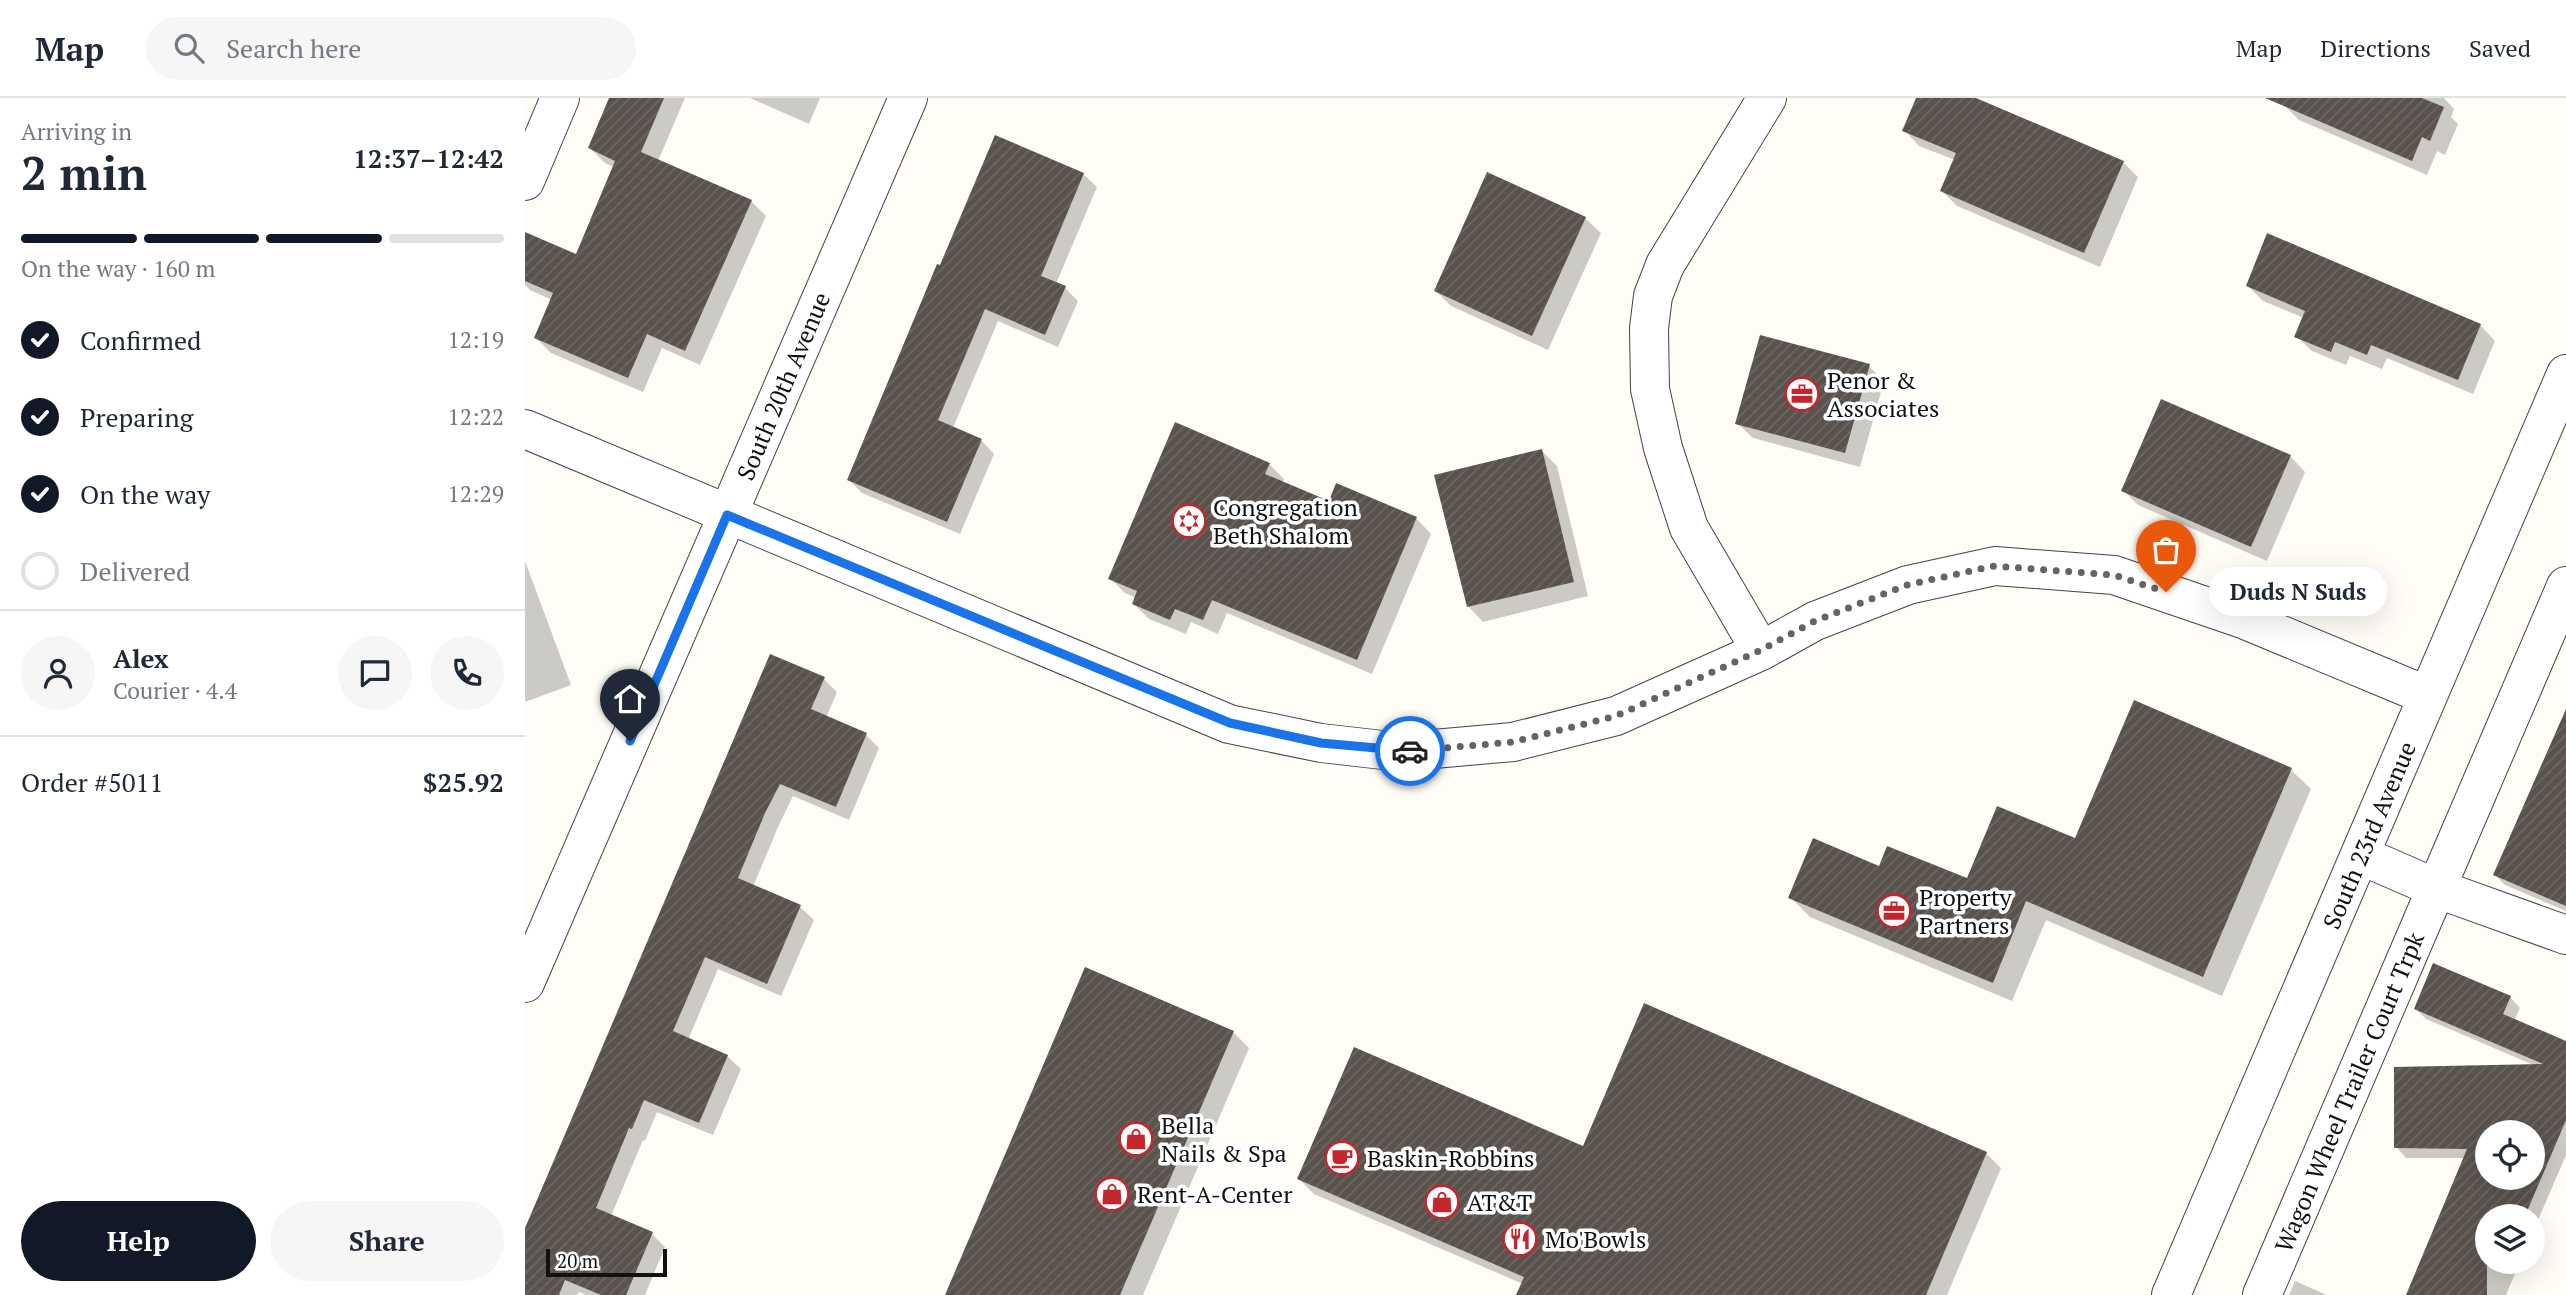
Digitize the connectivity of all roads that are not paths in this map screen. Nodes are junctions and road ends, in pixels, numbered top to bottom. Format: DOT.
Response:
graph roads {
  1 [pos="561,98"];
  2 [pos="908,98"];
  3 [pos="1767,98"];
  4 [pos="525,181"];
  5 [pos="2566,374"];
  6 [pos="525,429"];
  7 [pos="727,515"];
  8 [pos="2566,586"];
  9 [pos="1761,650"];
  10 [pos="2428,696"];
  11 [pos="2360,855"];
  12 [pos="2438,889"];
  13 [pos="2566,934"];
  14 [pos="525,983"];
  15 [pos="2171,1295"];
  16 [pos="2262,1295"];
  1 -- 4 [label="street"];
  2 -- 7 [label="street, South 20th Avenue"];
  3 -- 9 [label="street"];
  5 -- 10 [label="street, South 23rd Avenue"];
  6 -- 7 [label="street"];
  7 -- 9 [label="street"];
  7 -- 14 [label="street, South 20th Avenue"];
  8 -- 12 [label="street, Wagon Wheel Trailer Court Trpk"];
  9 -- 10 [label="street"];
  10 -- 11 [label="street, South 23rd Avenue"];
  11 -- 12 [label="street"];
  11 -- 15 [label="street, South 23rd Avenue"];
  12 -- 13 [label="street"];
  12 -- 16 [label="street, Wagon Wheel Trailer Court Trpk"];
}
